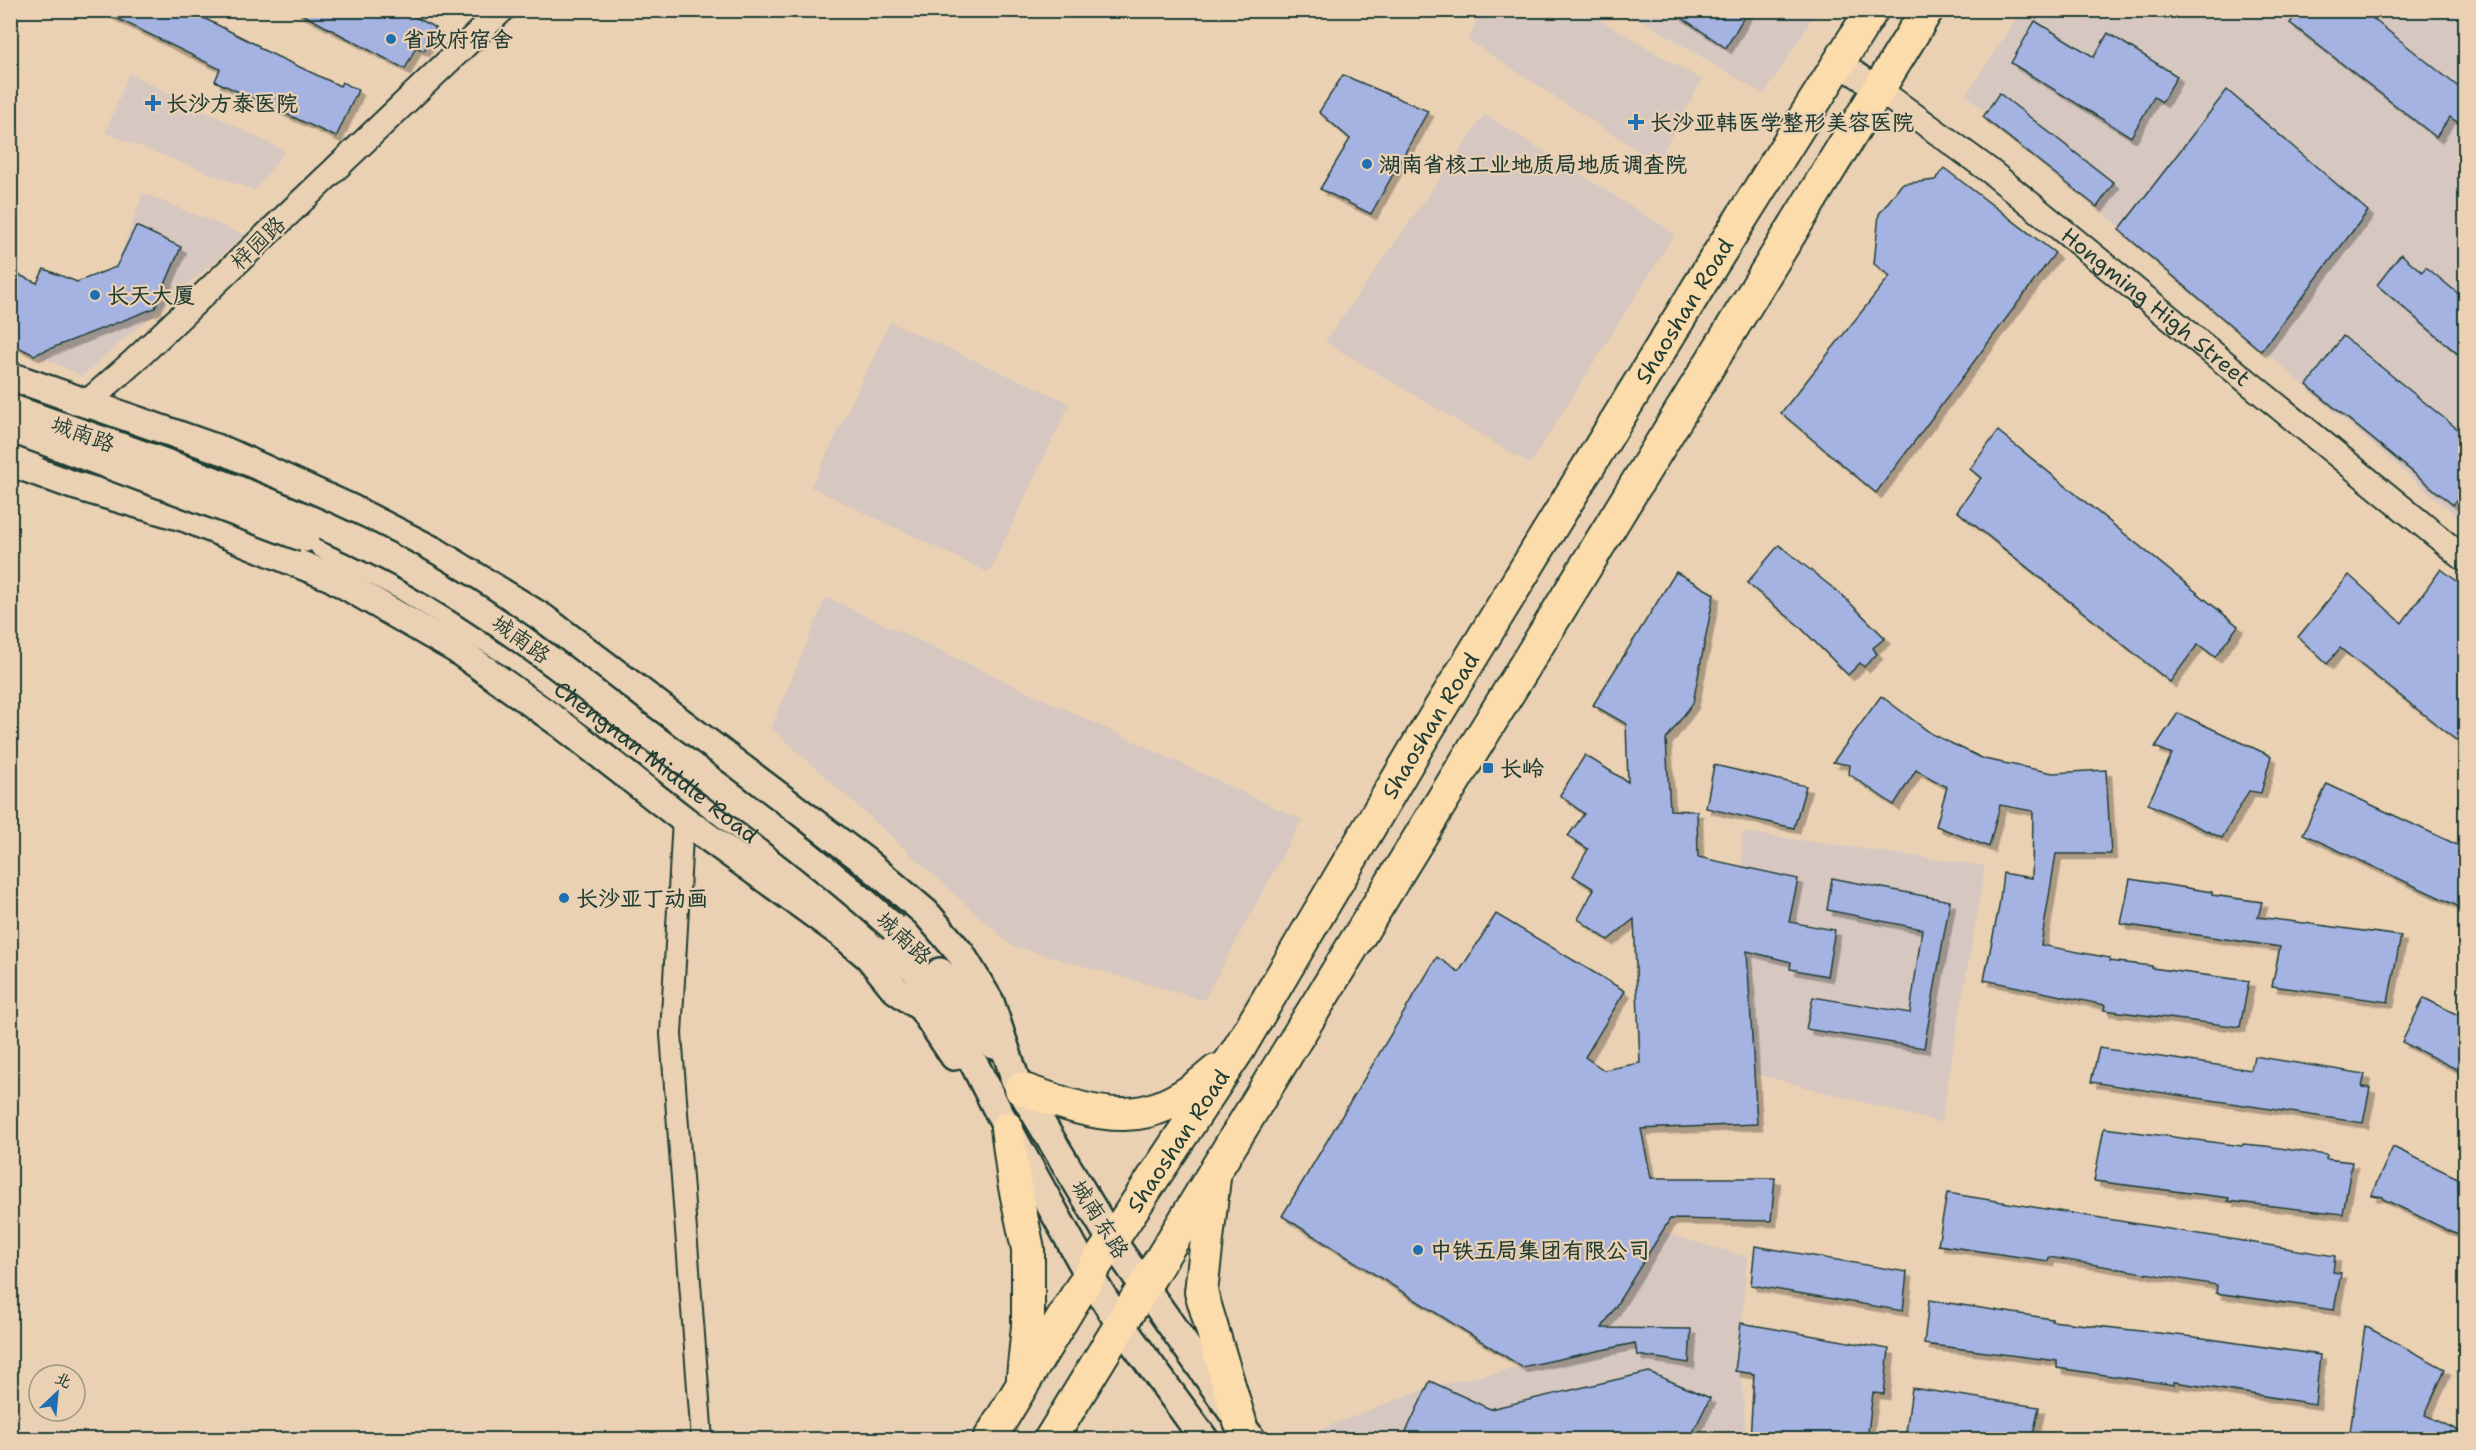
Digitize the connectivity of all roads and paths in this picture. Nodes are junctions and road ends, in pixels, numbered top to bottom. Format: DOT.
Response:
graph roads {
  1 [pos="502,10"];
  2 [pos="1872,10"];
  3 [pos="1927,10"];
  4 [pos="1839,63"];
  5 [pos="1878,89"];
  6 [pos="10,376"];
  7 [pos="88,403"];
  8 [pos="10,408"];
  9 [pos="10,428"];
  10 [pos="13,466"];
  11 [pos="2466,560"];
  12 [pos="683,819"];
  13 [pos="950,996"];
  14 [pos="1238,1050"];
  15 [pos="1018,1085"];
  16 [pos="1001,1117"];
  17 [pos="1215,1168"];
  18 [pos="1112,1241"];
  19 [pos="1089,1275"];
  20 [pos="1144,1284"];
  21 [pos="1120,1323"];
  22 [pos="1018,1392"];
  23 [pos="1246,1431"];
  24 [pos="702,1440"];
  25 [pos="990,1440"];
  26 [pos="1050,1440"];
  27 [pos="1205,1440"];
  1 -- 7 [label="street, 梓园路"];
  2 -- 4 [label="main road, Shaoshan Road"];
  3 -- 5 [label="main road, Shaoshan Road"];
  4 -- 5 [label="street, Hongming High Street"];
  4 -- 14 [label="main road, Shaoshan Road"];
  5 -- 11 [label="street, Hongming High Street"];
  5 -- 17 [label="main road, Shaoshan Road"];
  6 -- 7 [label="main road"];
  7 -- 10 [label="street, 梓园路"];
  7 -- 15 [label="main road"];
  8 -- 13 [label="main road, 城南路, bridge"];
  9 -- 13 [label="main road, Chengnan Middle Road, bridge"];
  10 -- 12 [label="main road"];
  12 -- 16 [label="main road"];
  12 -- 24 [label="street"];
  13 -- 15 [label="main road, 城南东路"];
  13 -- 16 [label="main road, 城南东路"];
  14 -- 15 [label="main road"];
  14 -- 18 [label="main road, Shaoshan Road"];
  15 -- 18 [label="main road, 城南东路"];
  16 -- 19 [label="main road, 城南东路"];
  16 -- 22 [label="main road"];
  17 -- 20 [label="main road, Shaoshan Road"];
  17 -- 23 [label="main road"];
  18 -- 19 [label="main road, Shaoshan Road"];
  18 -- 20 [label="main road, 城南东路"];
  19 -- 21 [label="main road, 城南东路"];
  19 -- 22 [label="main road, Shaoshan Road"];
  20 -- 21 [label="main road, Shaoshan Road"];
  20 -- 23 [label="main road, 城南东路"];
  21 -- 26 [label="main road, Shaoshan Road"];
  21 -- 27 [label="main road, 城南东路"];
  22 -- 25 [label="main road, Shaoshan Road"];
}
